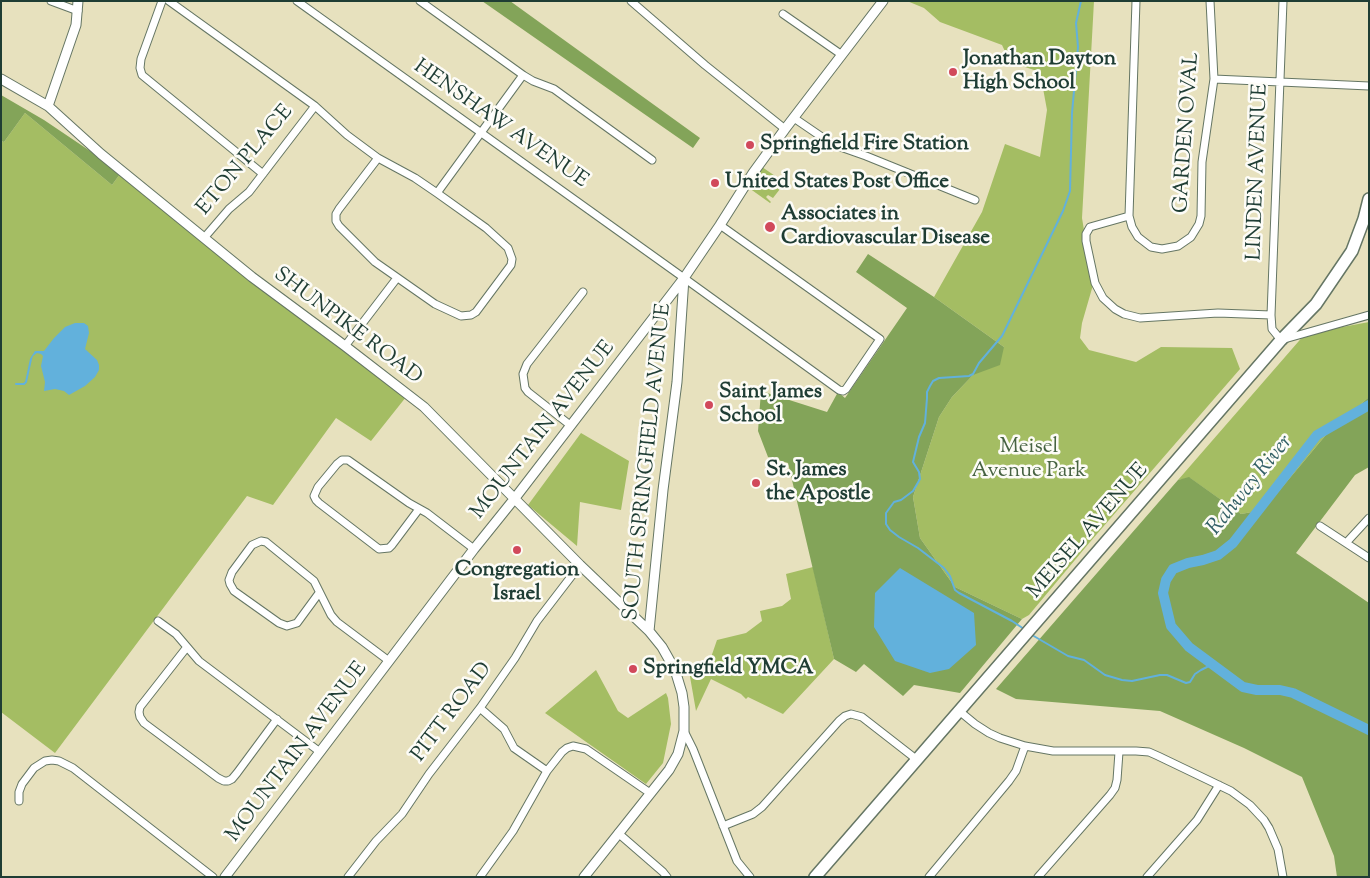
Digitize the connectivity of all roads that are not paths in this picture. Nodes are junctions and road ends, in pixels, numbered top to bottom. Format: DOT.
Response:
graph roads {
  1 [pos="51,1"];
  2 [pos="78,1"];
  3 [pos="162,1"];
  4 [pos="169,1"];
  5 [pos="297,1"];
  6 [pos="420,1"];
  7 [pos="631,1"];
  8 [pos="883,1"];
  9 [pos="1136,1"];
  10 [pos="1210,1"];
  11 [pos="1283,1"];
  12 [pos="875,5"];
  13 [pos="78,11"];
  14 [pos="783,14"];
  15 [pos="842,55"];
  16 [pos="522,75"];
  17 [pos="1,79"];
  18 [pos="1214,80"];
  19 [pos="1280,82"];
  20 [pos="1369,86"];
  21 [pos="48,106"];
  22 [pos="314,106"];
  23 [pos="794,118"];
  24 [pos="785,129"];
  25 [pos="481,133"];
  26 [pos="378,158"];
  27 [pos="652,160"];
  28 [pos="263,174"];
  29 [pos="437,193"];
  30 [pos="1369,199"];
  31 [pos="975,200"];
  32 [pos="1129,216"];
  33 [pos="720,225"];
  34 [pos="204,238"];
  35 [pos="397,278"];
  36 [pos="684,278"];
  37 [pos="582,292"];
  38 [pos="1271,315"];
  39 [pos="1369,315"];
  40 [pos="1281,340"];
  41 [pos="345,346"];
  42 [pos="570,425"];
  43 [pos="515,498"];
  44 [pos="420,509"];
  45 [pos="1369,518"];
  46 [pos="1320,526"];
  47 [pos="1346,543"];
  48 [pos="474,549"];
  49 [pos="1369,558"];
  50 [pos="580,564"];
  51 [pos="319,593"];
  52 [pos="158,621"];
  53 [pos="649,631"];
  54 [pos="187,648"];
  55 [pos="389,661"];
  56 [pos="480,708"];
  57 [pos="958,710"];
  58 [pos="277,719"];
  59 [pos="684,731"];
  60 [pos="1025,746"];
  61 [pos="320,752"];
  62 [pos="1119,752"];
  63 [pos="916,759"];
  64 [pos="547,771"];
  65 [pos="1219,785"];
  66 [pos="650,792"];
  67 [pos="18,801"];
  68 [pos="723,826"];
  69 [pos="618,833"];
  70 [pos="213,877"];
  71 [pos="225,877"];
  72 [pos="348,877"];
  73 [pos="480,877"];
  74 [pos="584,877"];
  75 [pos="667,877"];
  76 [pos="750,877"];
  77 [pos="815,877"];
  78 [pos="929,877"];
  79 [pos="1038,877"];
  80 [pos="1147,877"];
  81 [pos="1283,877"];
  1 -- 13 [label="street"];
  2 -- 13 [label="street"];
  3 -- 28 [label="street"];
  4 -- 22 [label="street"];
  5 -- 25 [label="street, HENSHAW AVENUE"];
  6 -- 16 [label="street"];
  7 -- 24 [label="street"];
  8 -- 12 [label="street, MOUNTAIN AVENUE"];
  9 -- 32 [label="street, GARDEN OVAL"];
  10 -- 18 [label="street, GARDEN OVAL"];
  11 -- 19 [label="street, LINDEN AVENUE"];
  12 -- 15 [label="street, MOUNTAIN AVENUE"];
  13 -- 21 [label="street"];
  14 -- 15 [label="street"];
  15 -- 23 [label="street, MOUNTAIN AVENUE"];
  16 -- 25 [label="street"];
  16 -- 27 [label="street"];
  17 -- 21 [label="street, SHUNPIKE ROAD"];
  18 -- 19 [label="street"];
  18 -- 32 [label="street, GARDEN OVAL"];
  19 -- 20 [label="street"];
  19 -- 38 [label="street, LINDEN AVENUE"];
  21 -- 34 [label="street, SHUNPIKE ROAD"];
  22 -- 26 [label="street"];
  22 -- 28 [label="street, ETON PLACE"];
  23 -- 24 [label="street, MOUNTAIN AVENUE"];
  23 -- 31 [label="street"];
  24 -- 33 [label="street, MOUNTAIN AVENUE"];
  25 -- 29 [label="street"];
  25 -- 36 [label="street, HENSHAW AVENUE"];
  26 -- 29 [label="street"];
  26 -- 35 [label="street"];
  28 -- 34 [label="street, ETON PLACE"];
  29 -- 35 [label="street"];
  30 -- 40 [label="main road, MEISEL AVENUE"];
  32 -- 38 [label="street"];
  33 -- 36 [label="street, MOUNTAIN AVENUE"];
  33 -- 36 [label="street, HENSHAW AVENUE"];
  34 -- 41 [label="street, SHUNPIKE ROAD"];
  35 -- 41 [label="street"];
  36 -- 42 [label="street, MOUNTAIN AVENUE"];
  36 -- 53 [label="street, SOUTH SPRINGFIELD AVENUE"];
  37 -- 42 [label="street"];
  38 -- 40 [label="street, LINDEN AVENUE"];
  39 -- 40 [label="street"];
  40 -- 57 [label="main road, MEISEL AVENUE"];
  41 -- 43 [label="street, SHUNPIKE ROAD"];
  42 -- 43 [label="street, MOUNTAIN AVENUE"];
  43 -- 48 [label="street, MOUNTAIN AVENUE"];
  43 -- 50 [label="street, SHUNPIKE ROAD"];
  44 -- 44 [label="street"];
  44 -- 48 [label="street"];
  45 -- 47 [label="street"];
  46 -- 47 [label="street"];
  47 -- 49 [label="street"];
  48 -- 55 [label="street, MOUNTAIN AVENUE"];
  50 -- 53 [label="street, SHUNPIKE ROAD"];
  50 -- 56 [label="street, PITT ROAD"];
  51 -- 51 [label="street"];
  51 -- 55 [label="street"];
  52 -- 54 [label="street"];
  53 -- 59 [label="street, SOUTH SPRINGFIELD AVENUE"];
  54 -- 58 [label="street"];
  54 -- 58 [label="street"];
  55 -- 61 [label="street, MOUNTAIN AVENUE"];
  56 -- 64 [label="street"];
  56 -- 72 [label="street, PITT ROAD"];
  57 -- 60 [label="street"];
  57 -- 63 [label="main road, MEISEL AVENUE"];
  58 -- 61 [label="street"];
  59 -- 66 [label="street, SOUTH SPRINGFIELD AVENUE"];
  59 -- 68 [label="street"];
  60 -- 62 [label="street"];
  60 -- 78 [label="street"];
  61 -- 71 [label="street, MOUNTAIN AVENUE"];
  62 -- 65 [label="street"];
  62 -- 79 [label="street"];
  63 -- 68 [label="street"];
  63 -- 77 [label="main road, MEISEL AVENUE"];
  64 -- 66 [label="street"];
  64 -- 73 [label="street"];
  65 -- 80 [label="street"];
  65 -- 81 [label="street"];
  66 -- 69 [label="street, SOUTH SPRINGFIELD AVENUE"];
  67 -- 70 [label="street"];
  68 -- 76 [label="street"];
  69 -- 74 [label="street, SOUTH SPRINGFIELD AVENUE"];
  69 -- 75 [label="street"];
}
